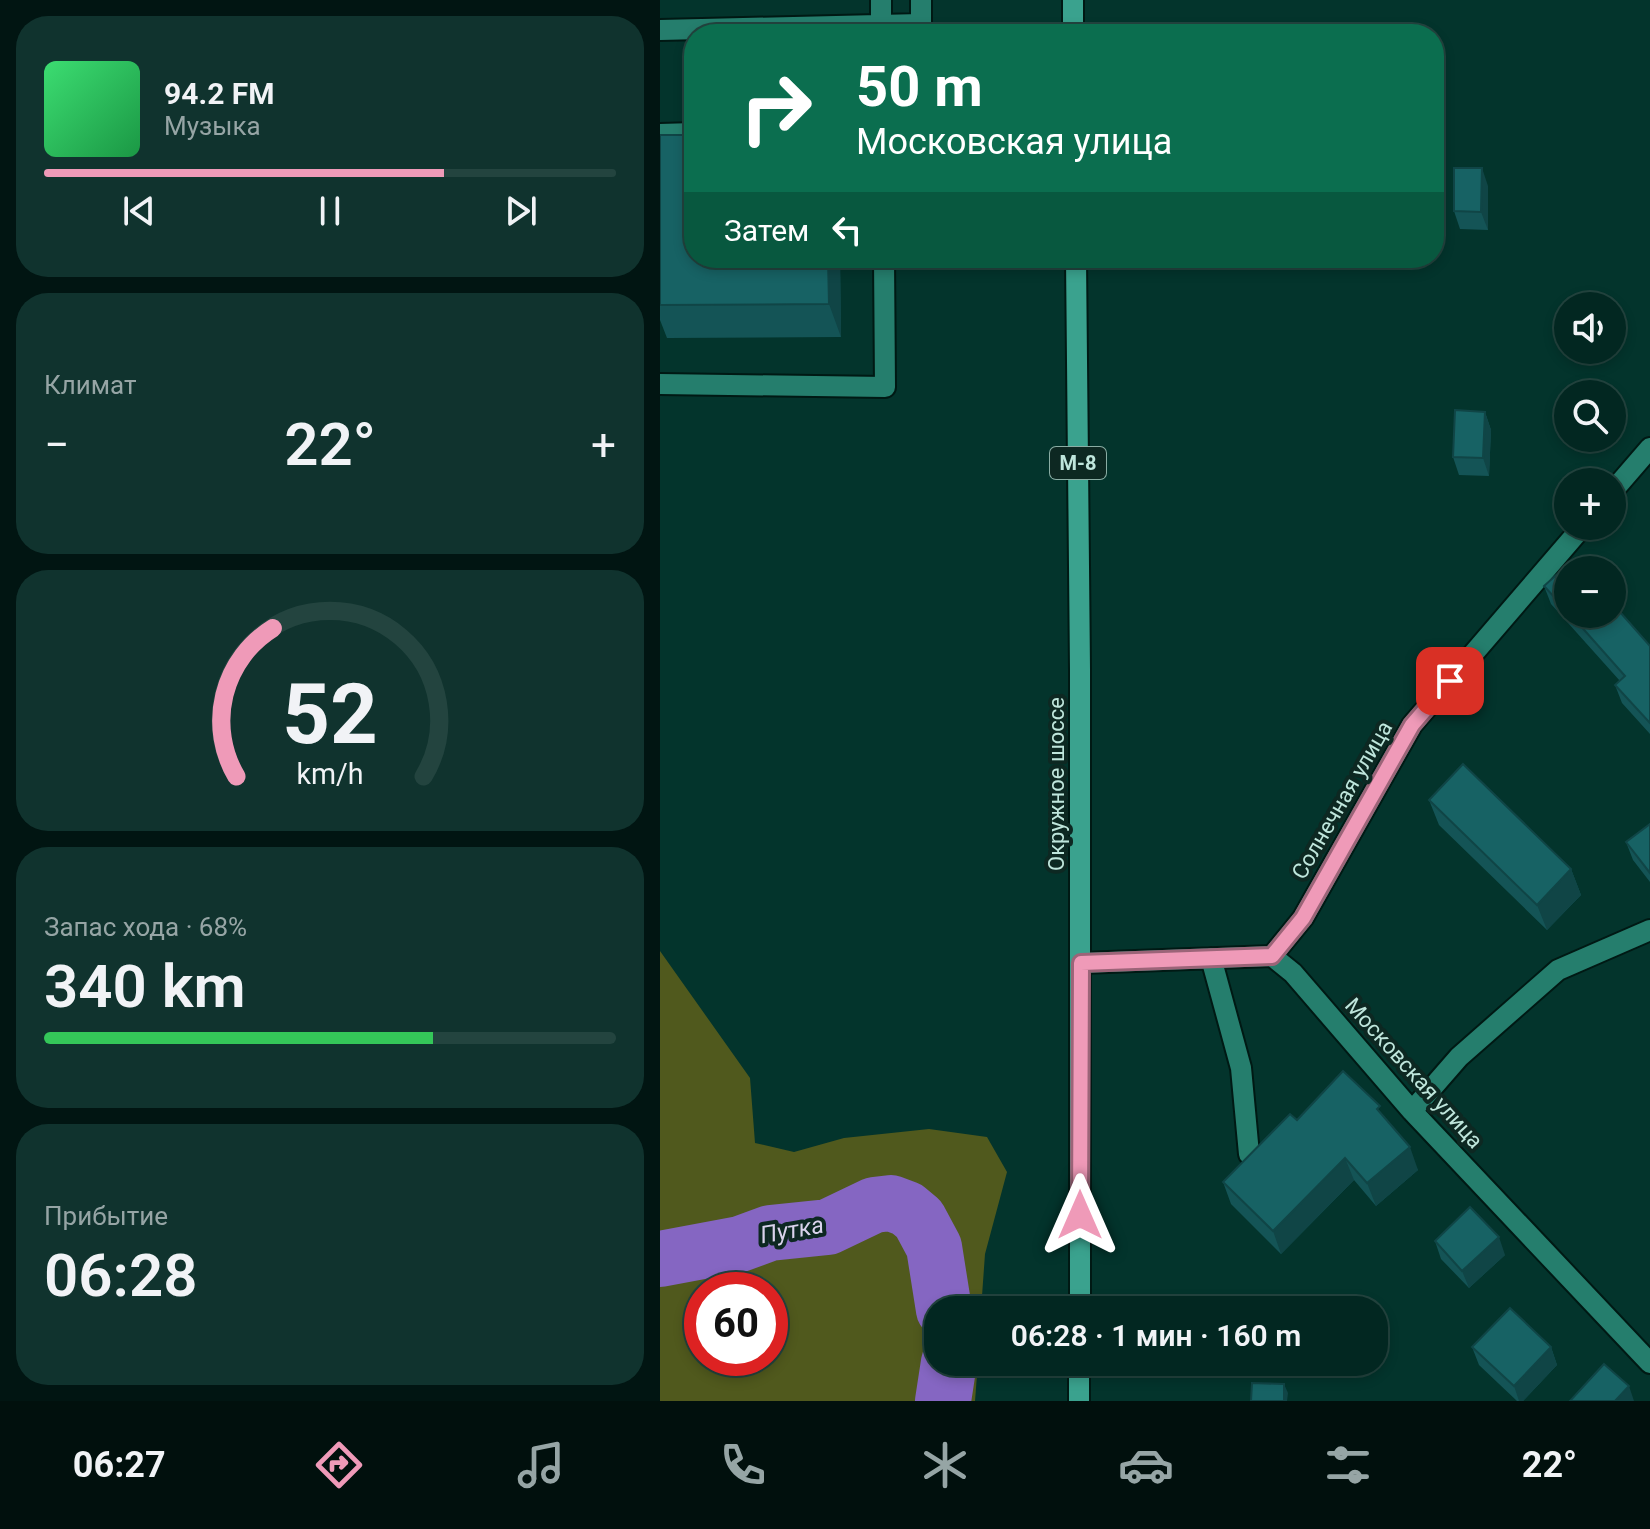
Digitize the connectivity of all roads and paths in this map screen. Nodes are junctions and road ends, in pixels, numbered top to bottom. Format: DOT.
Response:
graph roads {
  1 [pos="881,0"];
  2 [pos="921,0"];
  3 [pos="1073,0"];
  4 [pos="881,24"];
  5 [pos="921,24"];
  6 [pos="1073,24"];
  7 [pos="660,30"];
  8 [pos="684,30"];
  9 [pos="684,133"];
  10 [pos="660,134"];
  11 [pos="884,268"];
  12 [pos="1076,268"];
  13 [pos="660,384"];
  14 [pos="1650,448"];
  15 [pos="1626,476"];
  16 [pos="1571,540"];
  17 [pos="1650,930"];
  18 [pos="1272,956"];
  19 [pos="1211,958"];
  20 [pos="1081,963"];
  21 [pos="1412,1111"];
  22 [pos="1249,1154"];
  23 [pos="1080,1296"];
  24 [pos="1650,1363"];
  25 [pos="1079,1376"];
  26 [pos="1079,1401"];
  1 -- 4 [label="street"];
  2 -- 5 [label="street"];
  3 -- 6 [label="main road"];
  7 -- 8 [label="street"];
  9 -- 10 [label="street"];
  11 -- 13 [label="street"];
  12 -- 20 [label="main road, Окружное шоссе / М-8"];
  14 -- 15 [label="street"];
  16 -- 18 [label="street, Солнечная улица"];
  17 -- 21 [label="street"];
  18 -- 19 [label="street"];
  18 -- 21 [label="street, Московская улица"];
  19 -- 20 [label="street"];
  19 -- 22 [label="street"];
  20 -- 23 [label="main road, Окружное шоссе / М-8"];
  21 -- 24 [label="street, Московская улица"];
  25 -- 26 [label="main road"];
}
